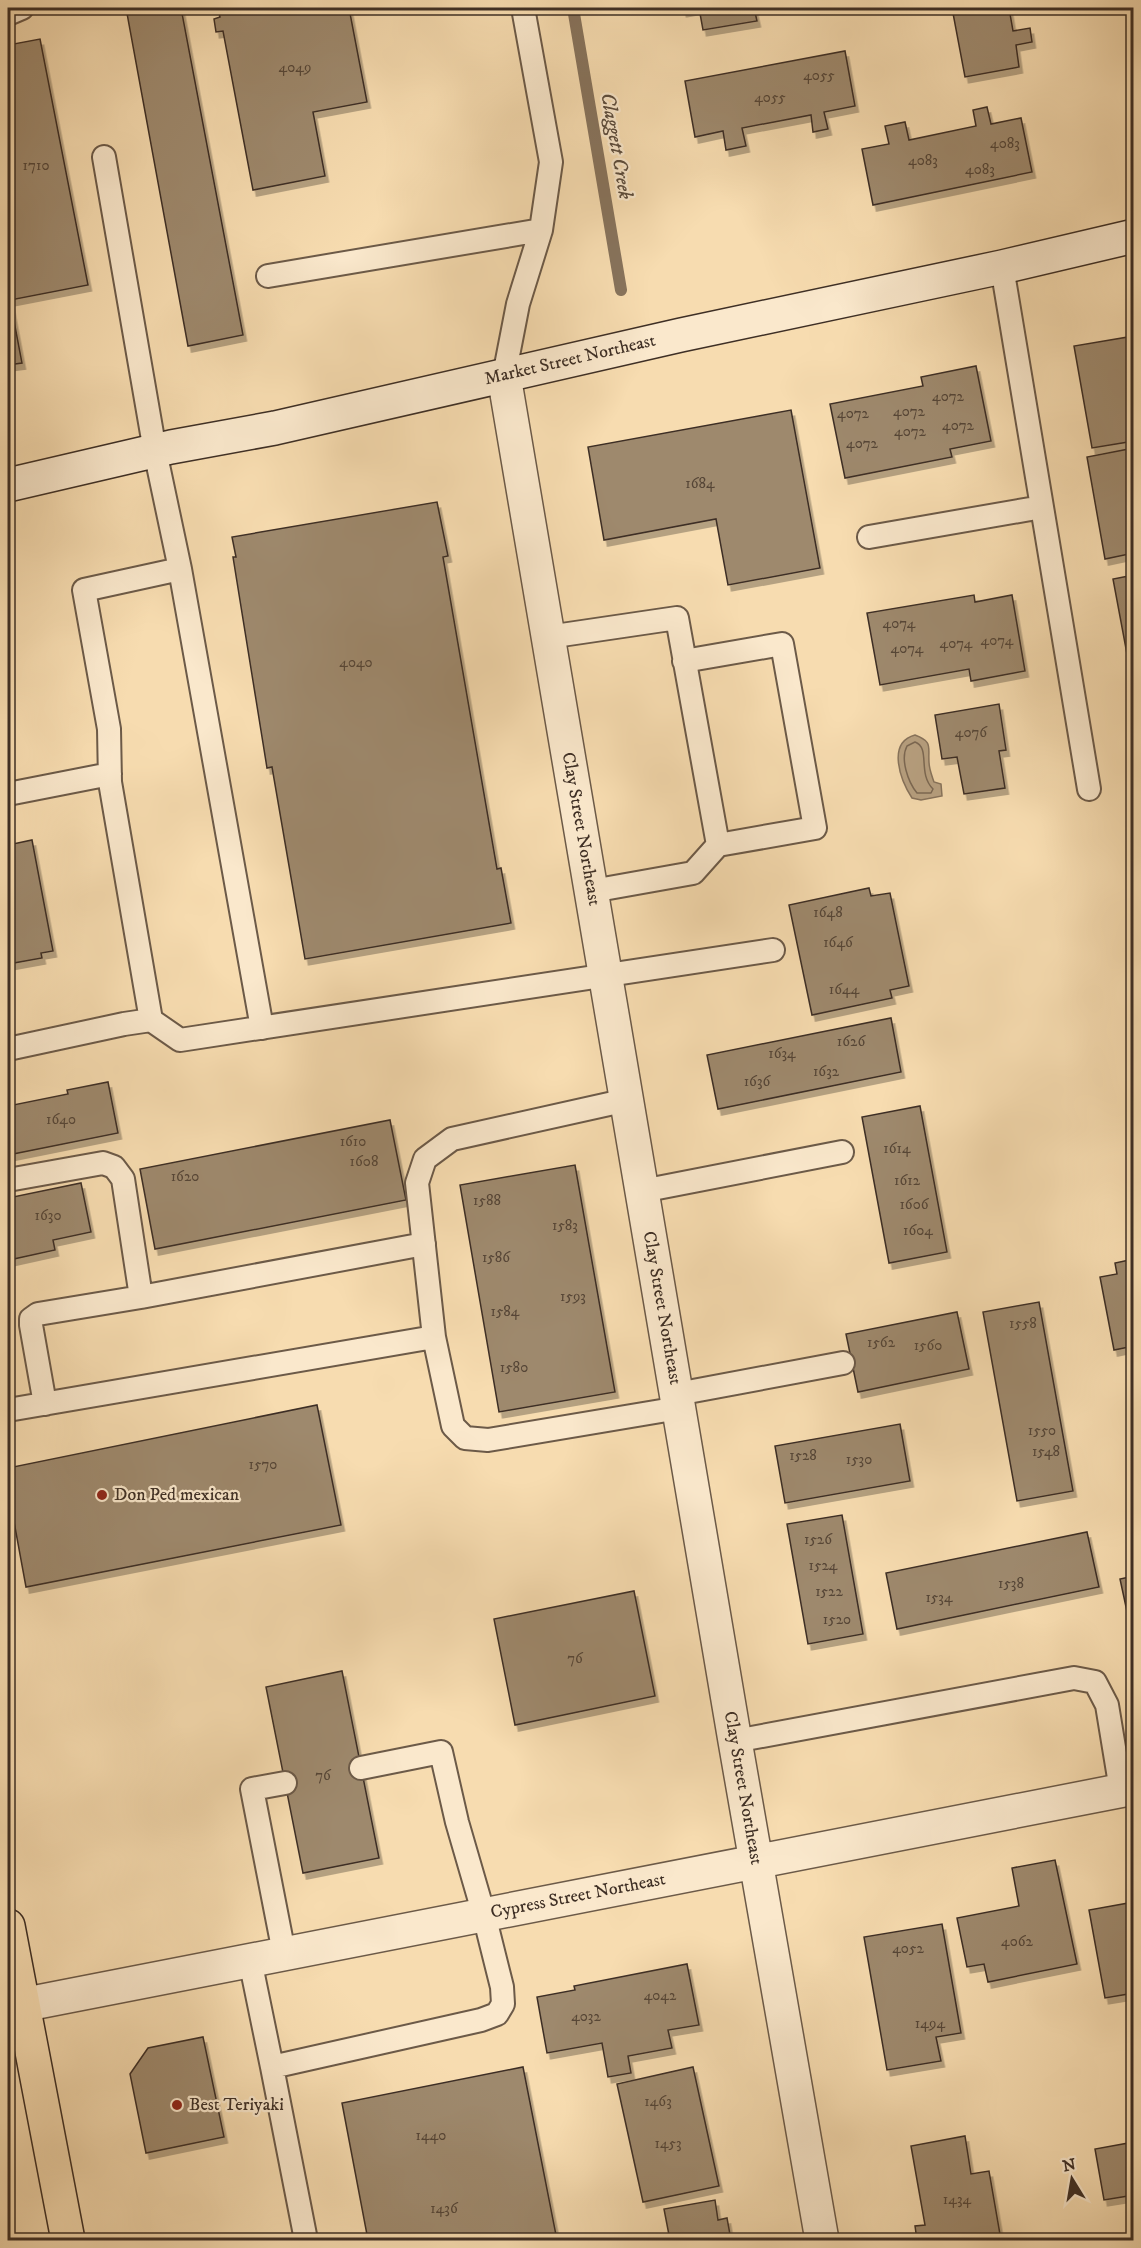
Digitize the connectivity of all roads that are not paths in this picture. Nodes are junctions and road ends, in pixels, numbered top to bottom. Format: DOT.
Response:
graph roads {
  1 [pos="22,8"];
  2 [pos="523,8"];
  3 [pos="8,14"];
  4 [pos="104,158"];
  5 [pos="541,230"];
  6 [pos="1134,236"];
  7 [pos="1002,267"];
  8 [pos="268,276"];
  9 [pos="504,376"];
  10 [pos="155,451"];
  11 [pos="8,484"];
  12 [pos="1042,507"];
  13 [pos="869,537"];
  14 [pos="180,569"];
  15 [pos="548,637"];
  16 [pos="684,661"];
  17 [pos="110,774"];
  18 [pos="1089,789"];
  19 [pos="8,794"];
  20 [pos="718,845"];
  21 [pos="592,891"];
  22 [pos="773,950"];
  23 [pos="605,974"];
  24 [pos="151,1020"];
  25 [pos="262,1028"];
  26 [pos="8,1049"];
  27 [pos="627,1100"];
  28 [pos="842,1152"];
  29 [pos="8,1180"];
  30 [pos="642,1191"];
  31 [pos="424,1244"];
  32 [pos="141,1297"];
  33 [pos="434,1337"];
  34 [pos="843,1363"];
  35 [pos="678,1401"];
  36 [pos="45,1404"];
  37 [pos="8,1410"];
  38 [pos="735,1741"];
  39 [pos="361,1768"];
  40 [pos="285,1783"];
  41 [pos="1127,1789"];
  42 [pos="756,1862"];
  43 [pos="484,1915"];
  44 [pos="8,1926"];
  45 [pos="284,1953"];
  46 [pos="250,1960"];
  47 [pos="18,2014"];
  48 [pos="272,2067"];
  49 [pos="68,2241"];
  50 [pos="306,2241"];
  51 [pos="822,2241"];
  1 -- 3 [label="lane"];
  2 -- 5 [label="lane"];
  4 -- 10 [label="lane"];
  5 -- 8 [label="lane"];
  5 -- 9 [label="lane"];
  6 -- 7 [label="street, Market Street Northeast"];
  7 -- 9 [label="street, Market Street Northeast"];
  7 -- 12 [label="lane"];
  9 -- 10 [label="street, Market Street Northeast"];
  9 -- 15 [label="street, Clay Street Northeast"];
  10 -- 11 [label="street, Market Street Northeast"];
  10 -- 14 [label="lane"];
  12 -- 13 [label="lane"];
  12 -- 18 [label="lane"];
  14 -- 17 [label="lane"];
  14 -- 25 [label="lane"];
  15 -- 16 [label="lane"];
  15 -- 21 [label="street, Clay Street Northeast"];
  16 -- 20 [label="lane"];
  16 -- 20 [label="lane"];
  17 -- 19 [label="lane"];
  17 -- 24 [label="lane"];
  20 -- 21 [label="lane"];
  21 -- 23 [label="street, Clay Street Northeast"];
  22 -- 23 [label="lane"];
  23 -- 25 [label="lane"];
  23 -- 27 [label="street, Clay Street Northeast"];
  24 -- 25 [label="lane"];
  24 -- 26 [label="lane"];
  27 -- 30 [label="street, Clay Street Northeast"];
  27 -- 31 [label="lane"];
  28 -- 30 [label="lane"];
  29 -- 32 [label="lane"];
  30 -- 35 [label="street, Clay Street Northeast"];
  31 -- 32 [label="lane"];
  31 -- 33 [label="lane"];
  32 -- 36 [label="lane"];
  33 -- 35 [label="lane"];
  33 -- 36 [label="lane"];
  34 -- 35 [label="lane"];
  35 -- 38 [label="street, Clay Street Northeast"];
  36 -- 37 [label="lane"];
  38 -- 41 [label="lane"];
  38 -- 42 [label="street, Clay Street Northeast"];
  39 -- 43 [label="lane"];
  40 -- 45 [label="lane"];
  41 -- 42 [label="street, Cypress Street Northeast"];
  42 -- 43 [label="street, Cypress Street Northeast"];
  42 -- 51 [label="street, Clay Street Northeast"];
  43 -- 45 [label="street, Cypress Street Northeast"];
  43 -- 48 [label="lane"];
  44 -- 47 [label="main road"];
  45 -- 46 [label="street, Cypress Street Northeast"];
  46 -- 47 [label="street, Cypress Street Northeast"];
  46 -- 48 [label="lane"];
  47 -- 49 [label="main road"];
  48 -- 50 [label="lane"];
}
